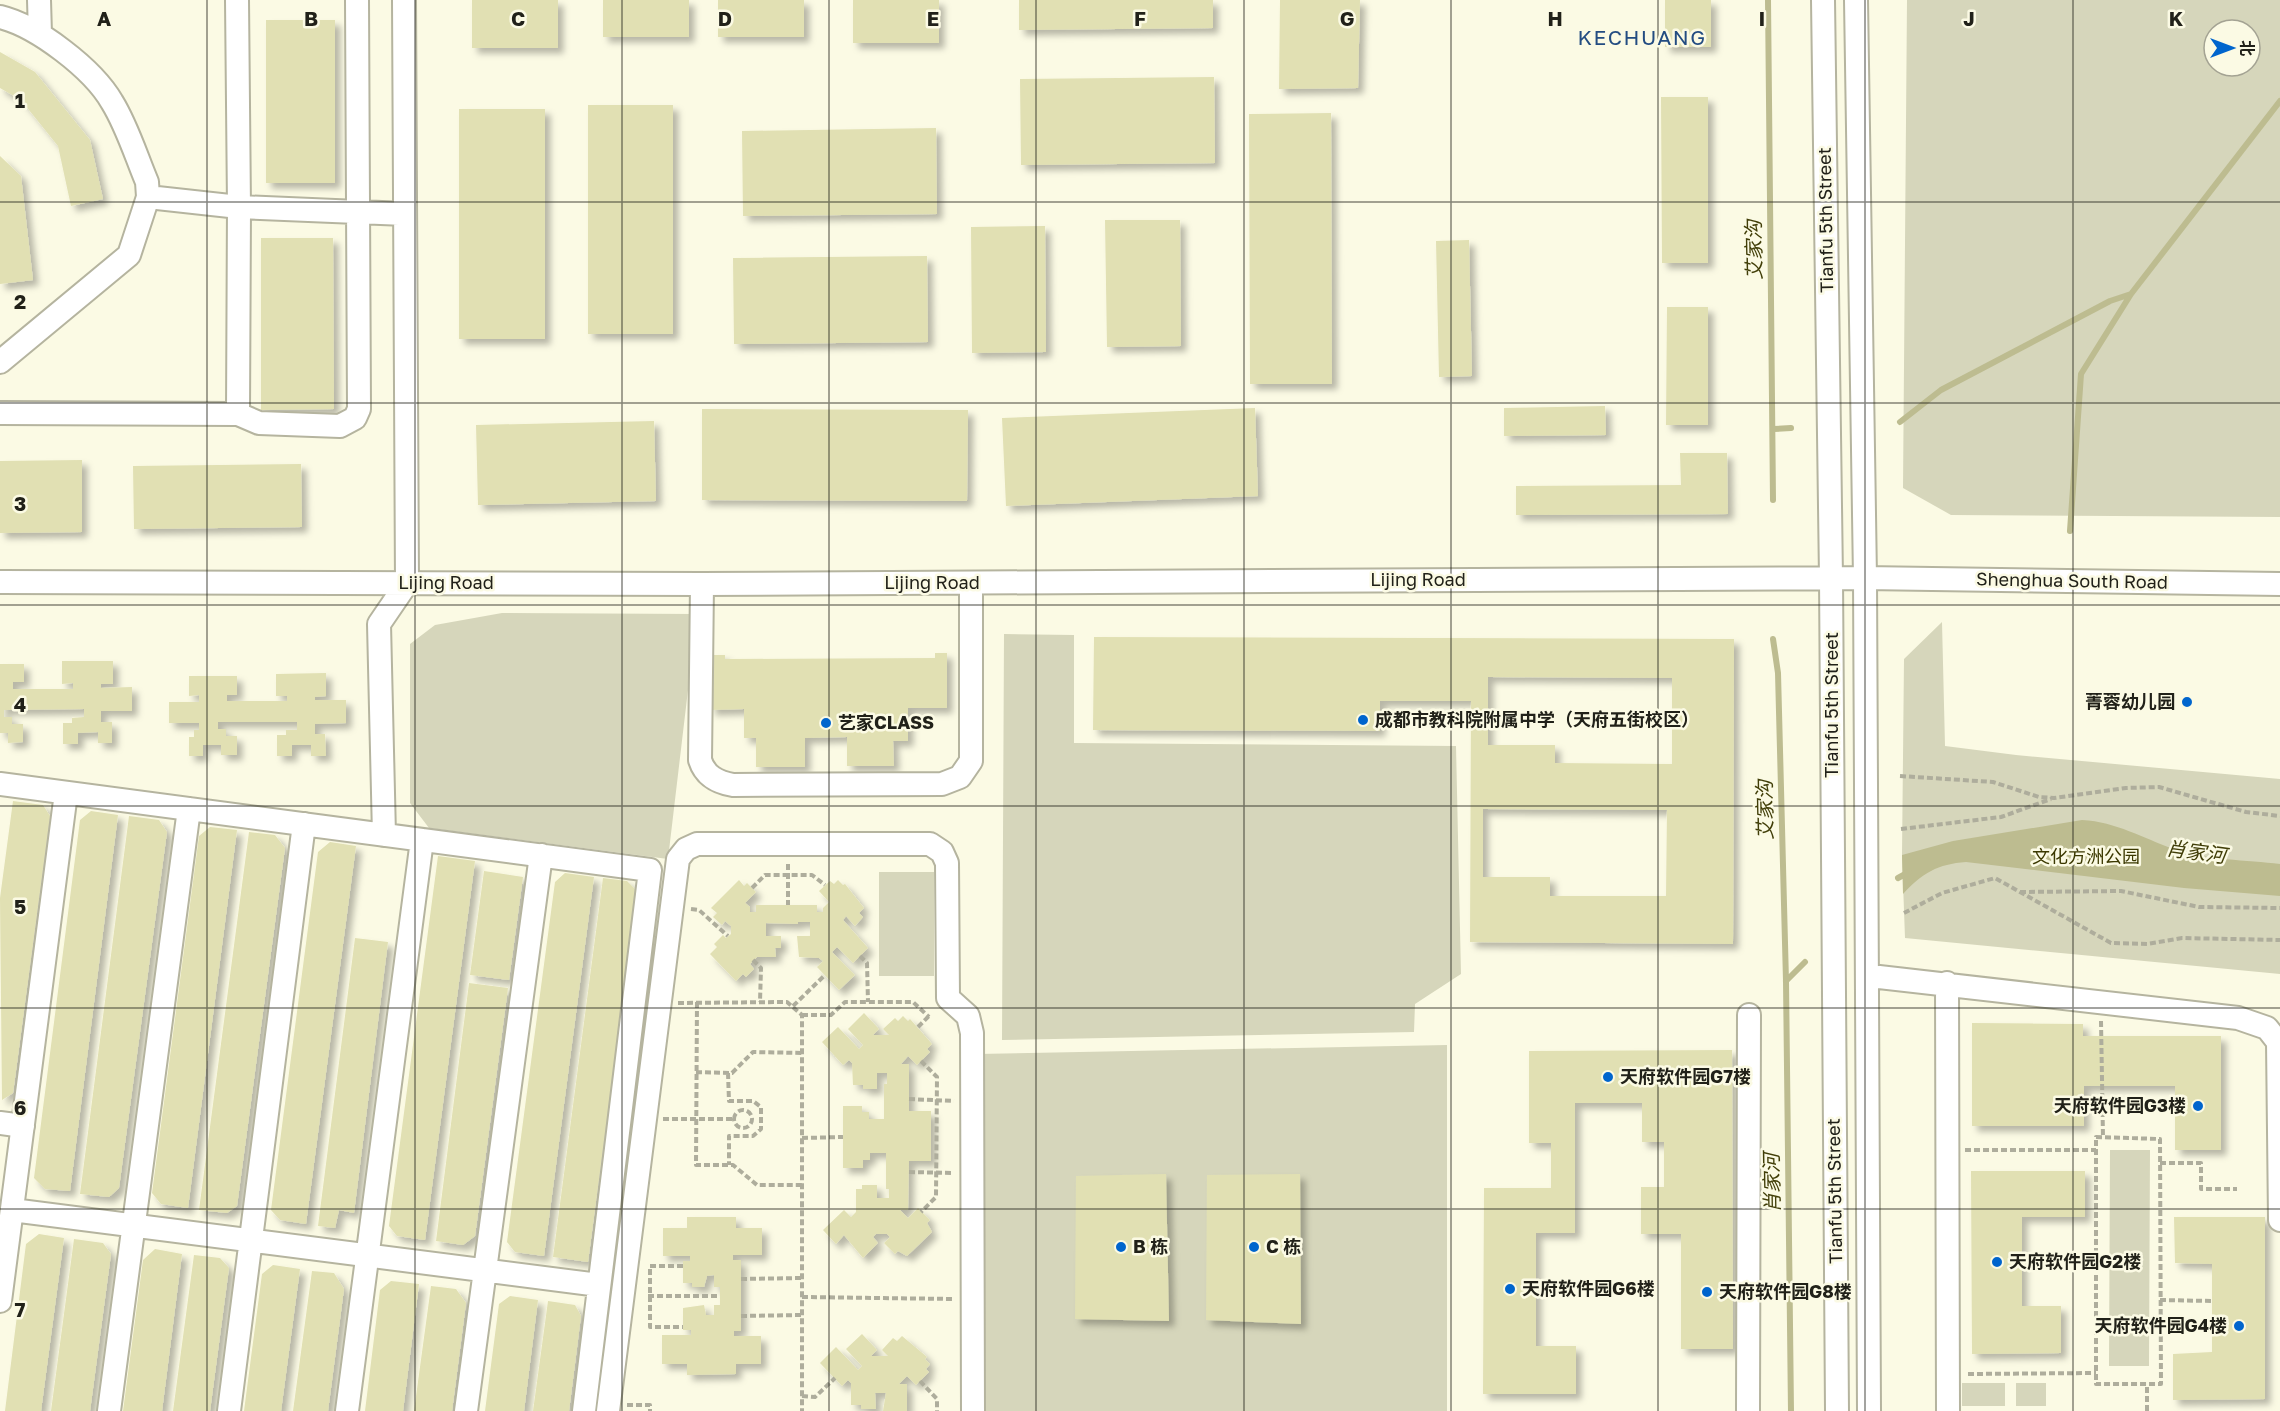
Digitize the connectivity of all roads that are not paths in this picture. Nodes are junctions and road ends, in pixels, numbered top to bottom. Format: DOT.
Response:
graph roads {
  1 [pos="39,0"];
  2 [pos="237,0"];
  3 [pos="357,0"];
  4 [pos="404,0"];
  5 [pos="1823,0"];
  6 [pos="1856,0"];
  7 [pos="0,17"];
  8 [pos="40,34"];
  9 [pos="148,197"];
  10 [pos="240,207"];
  11 [pos="358,212"];
  12 [pos="405,214"];
  13 [pos="0,362"];
  14 [pos="0,412"];
  15 [pos="238,414"];
  16 [pos="1831,578"];
  17 [pos="1864,578"];
  18 [pos="0,582"];
  19 [pos="407,583"];
  20 [pos="971,583"];
  21 [pos="702,584"];
  22 [pos="2280,584"];
  23 [pos="0,784"];
  24 [pos="66,793"];
  25 [pos="189,809"];
  26 [pos="304,824"];
  27 [pos="384,834"];
  28 [pos="422,840"];
  29 [pos="541,855"];
  30 [pos="1879,977"];
  31 [pos="1947,983"];
  32 [pos="1749,1015"];
  33 [pos="0,1123"];
  34 [pos="23,1126"];
  35 [pos="12,1210"];
  36 [pos="2280,1220"];
  37 [pos="133,1225"];
  38 [pos="250,1240"];
  39 [pos="367,1256"];
  40 [pos="485,1271"];
  41 [pos="599,1285"];
  42 [pos="1,1292"];
  43 [pos="609,1408"];
  44 [pos="109,1411"];
  45 [pos="229,1411"];
  46 [pos="347,1411"];
  47 [pos="466,1411"];
  48 [pos="584,1411"];
  49 [pos="973,1411"];
  50 [pos="1748,1411"];
  51 [pos="1837,1411"];
  52 [pos="1869,1411"];
  53 [pos="1948,1411"];
  1 -- 8 [label="street"];
  2 -- 10 [label="street"];
  3 -- 11 [label="street"];
  4 -- 12 [label="street"];
  5 -- 16 [label="street, Tianfu 5th Street"];
  6 -- 17 [label="street, Tianfu 5th Street"];
  7 -- 8 [label="street"];
  8 -- 9 [label="street"];
  9 -- 10 [label="street"];
  9 -- 13 [label="street"];
  10 -- 11 [label="street"];
  10 -- 15 [label="street"];
  11 -- 12 [label="street"];
  11 -- 15 [label="street"];
  12 -- 19 [label="street"];
  14 -- 15 [label="street"];
  16 -- 17 [label="street, Lijing Road"];
  16 -- 20 [label="street, Lijing Road"];
  16 -- 51 [label="street, Tianfu 5th Street"];
  17 -- 22 [label="street, Shenghua South Road"];
  17 -- 52 [label="street, Tianfu 5th Street"];
  18 -- 19 [label="street, Lijing Road"];
  19 -- 21 [label="street, Lijing Road"];
  19 -- 27 [label="street"];
  20 -- 21 [label="street, Lijing Road"];
  20 -- 21 [label="street"];
  23 -- 24 [label="street"];
  24 -- 25 [label="street"];
  24 -- 34 [label="street"];
  25 -- 26 [label="street"];
  25 -- 37 [label="street"];
  26 -- 27 [label="street"];
  26 -- 38 [label="street"];
  27 -- 28 [label="street"];
  28 -- 29 [label="street"];
  28 -- 39 [label="street"];
  29 -- 40 [label="street"];
  29 -- 41 [label="street"];
  30 -- 31 [label="street"];
  31 -- 36 [label="street"];
  31 -- 53 [label="street"];
  32 -- 50 [label="street"];
  33 -- 34 [label="street"];
  34 -- 35 [label="street"];
  35 -- 37 [label="street"];
  35 -- 42 [label="street"];
  37 -- 38 [label="street"];
  37 -- 44 [label="street"];
  38 -- 39 [label="street"];
  38 -- 45 [label="street"];
  39 -- 40 [label="street"];
  39 -- 46 [label="street"];
  40 -- 41 [label="street"];
  40 -- 47 [label="street"];
  41 -- 48 [label="street"];
  43 -- 49 [label="street"];
}
